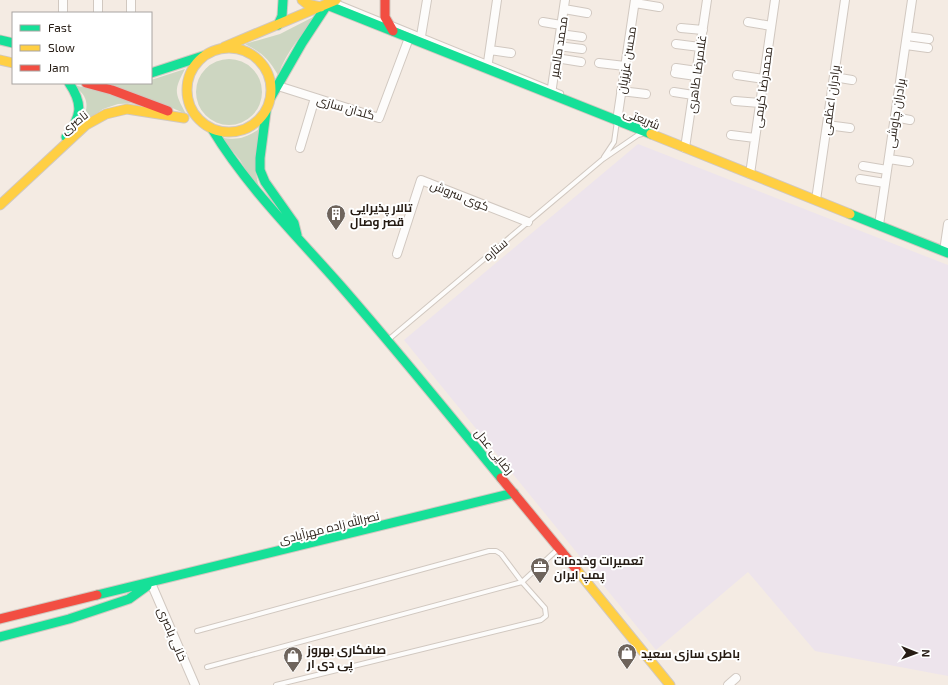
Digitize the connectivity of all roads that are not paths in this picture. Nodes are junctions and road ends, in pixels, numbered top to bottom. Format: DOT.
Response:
graph roads {
  1 [pos="63,0"];
  2 [pos="98,0"];
  3 [pos="131,0"];
  4 [pos="283,0"];
  5 [pos="302,0"];
  6 [pos="385,0"];
  7 [pos="427,0"];
  8 [pos="497,0"];
  9 [pos="707,0"];
  10 [pos="775,0"];
  11 [pos="845,0"];
  12 [pos="912,0"];
  13 [pos="563,2"];
  14 [pos="635,2"];
  15 [pos="330,3"];
  16 [pos="659,7"];
  17 [pos="63,12"];
  18 [pos="98,12"];
  19 [pos="131,12"];
  20 [pos="586,13"];
  21 [pos="386,22"];
  22 [pos="543,22"];
  23 [pos="748,22"];
  24 [pos="278,25"];
  25 [pos="561,25"];
  26 [pos="771,26"];
  27 [pos="681,28"];
  28 [pos="703,30"];
  29 [pos="394,31"];
  30 [pos="560,34"];
  31 [pos="907,36"];
  32 [pos="582,37"];
  33 [pos="409,38"];
  34 [pos="420,39"];
  35 [pos="929,39"];
  36 [pos="0,40"];
  37 [pos="12,43"];
  38 [pos="676,44"];
  39 [pos="906,45"];
  40 [pos="558,46"];
  41 [pos="700,47"];
  42 [pos="928,48"];
  43 [pos="582,49"];
  44 [pos="218,50"];
  45 [pos="490,50"];
  46 [pos="512,53"];
  47 [pos="205,55"];
  48 [pos="556,58"];
  49 [pos="0,60"];
  50 [pos="581,62"];
  51 [pos="12,63"];
  52 [pos="599,63"];
  53 [pos="488,66"];
  54 [pos="625,66"];
  55 [pos="675,71"];
  56 [pos="152,72"];
  57 [pos="696,74"];
  58 [pos="737,75"];
  59 [pos="834,77"];
  60 [pos="764,79"];
  61 [pos="852,80"];
  62 [pos="70,84"];
  63 [pos="90,84"];
  64 [pos="278,86"];
  65 [pos="551,91"];
  66 [pos="621,91"];
  67 [pos="674,92"];
  68 [pos="646,94"];
  69 [pos="693,95"];
  70 [pos="271,98"];
  71 [pos="315,98"];
  72 [pos="735,101"];
  73 [pos="760,103"];
  74 [pos="266,112"];
  75 [pos="184,118"];
  76 [pos="617,118"];
  77 [pos="895,118"];
  78 [pos="910,120"];
  79 [pos="204,125"];
  80 [pos="827,125"];
  81 [pos="850,128"];
  82 [pos="212,129"];
  83 [pos="646,133"];
  84 [pos="730,135"];
  85 [pos="755,138"];
  86 [pos="686,145"];
  87 [pos="300,148"];
  88 [pos="54,156"];
  89 [pos="888,159"];
  90 [pos="603,160"];
  91 [pos="909,162"];
  92 [pos="863,166"];
  93 [pos="887,170"];
  94 [pos="750,171"];
  95 [pos="860,179"];
  96 [pos="885,183"];
  97 [pos="817,198"];
  98 [pos="0,205"];
  99 [pos="528,222"];
  100 [pos="879,223"];
  101 [pos="948,224"];
  102 [pos="297,236"];
  103 [pos="923,238"];
  104 [pos="944,248"];
  105 [pos="397,254"];
  106 [pos="388,340"];
  107 [pos="514,493"];
  108 [pos="559,548"];
  109 [pos="522,582"];
  110 [pos="151,583"];
  111 [pos="0,620"];
  112 [pos="196,631"];
  113 [pos="0,637"];
  114 [pos="207,667"];
  115 [pos="736,678"];
  116 [pos="194,685"];
  117 [pos="276,685"];
  118 [pos="670,685"];
  119 [pos="728,685"];
  1 -- 17 [label="street"];
  2 -- 18 [label="street"];
  3 -- 19 [label="street"];
  4 -- 24 [label="main road"];
  5 -- 15 [label="main road, شریعتی"];
  6 -- 21 [label="main road"];
  7 -- 34 [label="street"];
  8 -- 45 [label="street"];
  9 -- 28 [label="street, غلامرضا طاهری"];
  10 -- 26 [label="street, محمدرضا کریمی"];
  11 -- 59 [label="street, برادران اعظمی"];
  12 -- 31 [label="street, برادران چاوشی"];
  13 -- 20 [label="street"];
  13 -- 25 [label="street, محمد مالمیر"];
  14 -- 16 [label="street"];
  14 -- 54 [label="street, محسن عزیزیان"];
  15 -- 21 [label="lane"];
  15 -- 24 [label="main road"];
  15 -- 29 [label="main road, شریعتی"];
  15 -- 64 [label="main road"];
  21 -- 29 [label="main road"];
  21 -- 34 [label="lane"];
  22 -- 25 [label="street"];
  23 -- 26 [label="street"];
  24 -- 44 [label="main road"];
  25 -- 30 [label="street, محمد مالمیر"];
  26 -- 60 [label="street, محمدرضا کریمی"];
  27 -- 28 [label="street"];
  28 -- 41 [label="street, غلامرضا طاهری"];
  29 -- 33 [label="main road, شریعتی"];
  30 -- 32 [label="street"];
  30 -- 40 [label="street, محمد مالمیر"];
  31 -- 35 [label="street"];
  31 -- 39 [label="street, برادران چاوشی"];
  33 -- 34 [label="main road, شریعتی"];
  33 -- 71 [label="street, گلدان سازی"];
  34 -- 53 [label="main road, شریعتی"];
  36 -- 37 [label="main road"];
  38 -- 41 [label="street"];
  39 -- 42 [label="street"];
  39 -- 77 [label="street, برادران چاوشی"];
  40 -- 43 [label="street"];
  40 -- 48 [label="street, محمد مالمیر"];
  41 -- 57 [label="street, غلامرضا طاهری"];
  44 -- 47 [label="main road"];
  44 -- 70 [label="main road"];
  45 -- 46 [label="street"];
  45 -- 53 [label="street"];
  47 -- 56 [label="main road"];
  47 -- 79 [label="main road"];
  48 -- 50 [label="street"];
  48 -- 65 [label="street, محمد مالمیر"];
  49 -- 51 [label="main road"];
  52 -- 54 [label="street"];
  53 -- 65 [label="main road, شریعتی"];
  54 -- 66 [label="street, محسن عزیزیان"];
  55 -- 57 [label="street"];
  57 -- 69 [label="street, غلامرضا طاهری"];
  58 -- 60 [label="street"];
  59 -- 61 [label="street"];
  59 -- 80 [label="street, برادران اعظمی"];
  60 -- 73 [label="street, محمدرضا کریمی"];
  62 -- 88 [label="main road"];
  63 -- 75 [label="main road"];
  64 -- 70 [label="main road"];
  64 -- 71 [label="street, گلدان سازی"];
  65 -- 76 [label="main road, شریعتی"];
  66 -- 68 [label="street"];
  66 -- 76 [label="street, محسن عزیزیان"];
  67 -- 69 [label="street"];
  69 -- 86 [label="street, غلامرضا طاهری"];
  70 -- 74 [label="main road"];
  71 -- 87 [label="street"];
  72 -- 73 [label="street"];
  73 -- 85 [label="street, محمدرضا کریمی"];
  74 -- 82 [label="main road"];
  74 -- 102 [label="main road"];
  75 -- 79 [label="main road"];
  75 -- 88 [label="main road, ناصری"];
  76 -- 83 [label="main road, شریعتی"];
  76 -- 86 [label="lane"];
  76 -- 90 [label="lane, ستاره"];
  77 -- 78 [label="street"];
  77 -- 89 [label="street, برادران چاوشی"];
  79 -- 82 [label="main road"];
  80 -- 81 [label="street"];
  80 -- 97 [label="street, برادران اعظمی"];
  82 -- 102 [label="main road, رضایی عدل"];
  83 -- 86 [label="main road, شریعتی"];
  83 -- 90 [label="lane, ستاره"];
  84 -- 85 [label="street"];
  85 -- 94 [label="street, محمدرضا کریمی"];
  86 -- 94 [label="main road, شریعتی"];
  88 -- 98 [label="main road, ناصری"];
  89 -- 91 [label="street"];
  89 -- 93 [label="street, برادران چاوشی"];
  90 -- 99 [label="lane, ستاره"];
  92 -- 93 [label="street"];
  93 -- 96 [label="street, برادران چاوشی"];
  94 -- 97 [label="main road, شریعتی"];
  95 -- 96 [label="street"];
  96 -- 100 [label="street, برادران چاوشی"];
  97 -- 100 [label="main road, شریعتی"];
  99 -- 105 [label="street, کوی سروش"];
  99 -- 106 [label="lane, ستاره"];
  100 -- 103 [label="lane"];
  100 -- 104 [label="main road, شریعتی"];
  101 -- 104 [label="street"];
  102 -- 106 [label="main road, رضایی عدل"];
  106 -- 107 [label="main road, رضایی عدل"];
  107 -- 108 [label="main road, رضایی عدل"];
  107 -- 110 [label="main road, نصرالله زاده مهرآبادی"];
  108 -- 109 [label="lane"];
  108 -- 118 [label="main road, رضایی عدل"];
  109 -- 112 [label="lane"];
  109 -- 114 [label="lane"];
  109 -- 117 [label="lane"];
  110 -- 111 [label="main road, نصرالله زاده مهرآبادی"];
  110 -- 113 [label="main road, نصرالله زاده مهرآبادی"];
  110 -- 116 [label="street, خانی باصری"];
  115 -- 119 [label="street"];
}
